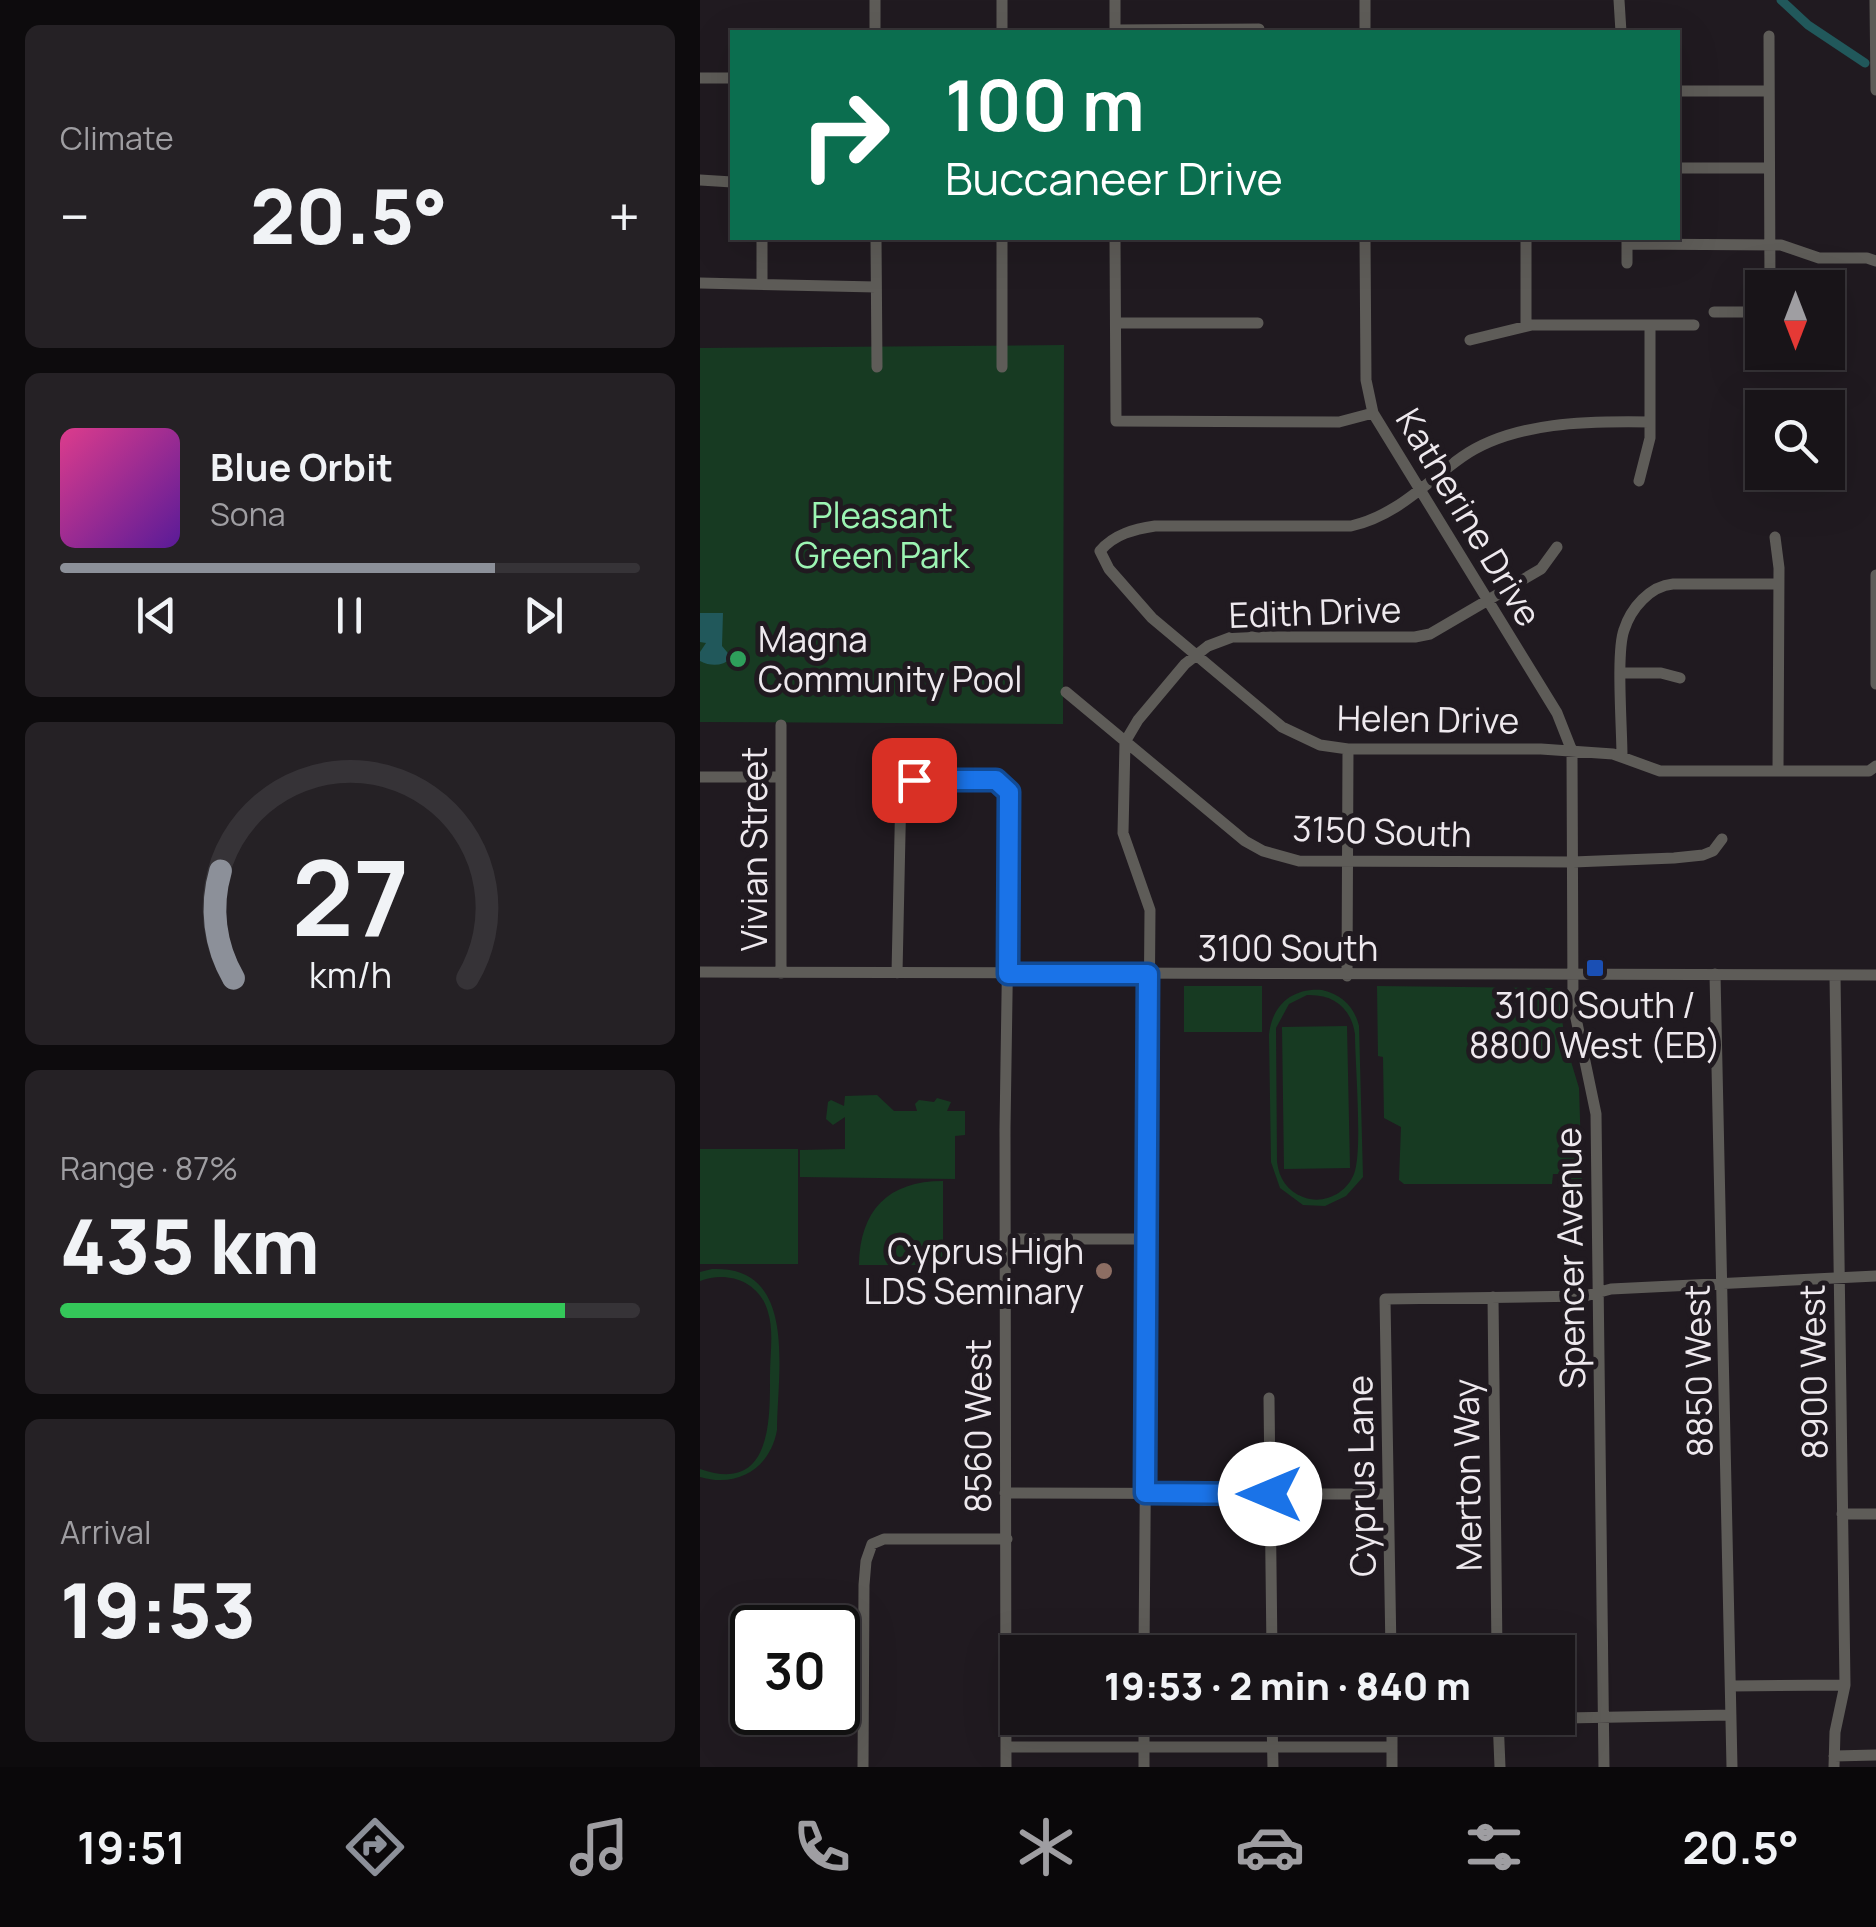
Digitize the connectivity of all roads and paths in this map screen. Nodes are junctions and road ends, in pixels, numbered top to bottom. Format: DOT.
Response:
graph roads {
  1 [pos="875,0"];
  2 [pos="1002,0"];
  3 [pos="1114,0"];
  4 [pos="1365,0"];
  5 [pos="1619,0"];
  6 [pos="1875,0"];
  7 [pos="1259,29"];
  8 [pos="875,30"];
  9 [pos="1002,30"];
  10 [pos="1115,30"];
  11 [pos="1187,30"];
  12 [pos="1365,30"];
  13 [pos="1621,30"];
  14 [pos="1769,36"];
  15 [pos="1876,62"];
  16 [pos="1876,72"];
  17 [pos="700,78"];
  18 [pos="730,78"];
  19 [pos="1876,90"];
  20 [pos="1680,91"];
  21 [pos="1769,91"];
  22 [pos="1680,168"];
  23 [pos="1769,168"];
  24 [pos="700,180"];
  25 [pos="730,182"];
  26 [pos="762,240"];
  27 [pos="876,240"];
  28 [pos="1002,240"];
  29 [pos="1116,240"];
  30 [pos="1366,240"];
  31 [pos="1526,240"];
  32 [pos="1627,241"];
  33 [pos="1770,246"];
  34 [pos="1876,262"];
  35 [pos="1627,263"];
  36 [pos="1770,270"];
  37 [pos="700,283"];
  38 [pos="762,283"];
  39 [pos="876,287"];
  40 [pos="1714,312"];
  41 [pos="1745,312"];
  42 [pos="1258,323"];
  43 [pos="1116,324"];
  44 [pos="1526,326"];
  45 [pos="1650,326"];
  46 [pos="1694,326"];
  47 [pos="1470,340"];
  48 [pos="878,367"];
  49 [pos="1002,368"];
  50 [pos="1373,413"];
  51 [pos="1650,422"];
  52 [pos="1638,481"];
  53 [pos="1420,492"];
  54 [pos="1775,538"];
  55 [pos="1558,546"];
  56 [pos="1876,574"];
  57 [pos="1778,584"];
  58 [pos="1487,601"];
  59 [pos="1198,654"];
  60 [pos="1622,674"];
  61 [pos="1680,678"];
  62 [pos="1876,684"];
  63 [pos="1066,692"];
  64 [pos="782,725"];
  65 [pos="1125,742"];
  66 [pos="1348,749"];
  67 [pos="1572,751"];
  68 [pos="1622,756"];
  69 [pos="1876,766"];
  70 [pos="1778,771"];
  71 [pos="700,777"];
  72 [pos="782,777"];
  73 [pos="1722,839"];
  74 [pos="1348,861"];
  75 [pos="1573,862"];
  76 [pos="700,972"];
  77 [pos="781,973"];
  78 [pos="897,973"];
  79 [pos="1008,974"];
  80 [pos="1148,974"];
  81 [pos="1715,974"];
  82 [pos="1835,975"];
  83 [pos="1876,975"];
  84 [pos="1347,976"];
  85 [pos="1572,976"];
  86 [pos="1005,1239"];
  87 [pos="1146,1239"];
  88 [pos="1839,1276"];
  89 [pos="1876,1276"];
  90 [pos="1724,1283"];
  91 [pos="1598,1294"];
  92 [pos="1493,1297"];
  93 [pos="1269,1398"];
  94 [pos="1005,1493"];
  95 [pos="1145,1493"];
  96 [pos="1270,1494"];
  97 [pos="1388,1494"];
  98 [pos="1842,1514"];
  99 [pos="1876,1514"];
  100 [pos="1007,1539"];
  101 [pos="1144,1635"];
  102 [pos="1272,1635"];
  103 [pos="1391,1635"];
  104 [pos="1497,1635"];
  105 [pos="1844,1685"];
  106 [pos="1731,1686"];
  107 [pos="1731,1715"];
  108 [pos="1575,1718"];
  109 [pos="1604,1718"];
  110 [pos="1144,1735"];
  111 [pos="1272,1735"];
  112 [pos="1392,1735"];
  113 [pos="1499,1735"];
  114 [pos="1006,1747"];
  115 [pos="1144,1747"];
  116 [pos="1272,1747"];
  117 [pos="1392,1748"];
  118 [pos="1876,1755"];
  119 [pos="1834,1761"];
  120 [pos="864,1767"];
  121 [pos="1006,1767"];
  122 [pos="1144,1767"];
  123 [pos="1272,1767"];
  124 [pos="1392,1767"];
  125 [pos="1500,1767"];
  126 [pos="1604,1767"];
  127 [pos="1732,1767"];
  1 -- 8 [label="street"];
  2 -- 9 [label="street"];
  3 -- 10 [label="street"];
  4 -- 12 [label="street"];
  5 -- 13 [label="street"];
  6 -- 15 [label="street"];
  7 -- 11 [label="street"];
  14 -- 21 [label="street"];
  15 -- 16 [label="street"];
  16 -- 19 [label="street"];
  17 -- 18 [label="street"];
  20 -- 21 [label="street"];
  21 -- 23 [label="street"];
  22 -- 23 [label="street"];
  23 -- 33 [label="street"];
  24 -- 25 [label="street"];
  26 -- 38 [label="street"];
  27 -- 39 [label="street"];
  28 -- 49 [label="street"];
  29 -- 43 [label="street"];
  30 -- 50 [label="street, Katherine Drive"];
  31 -- 44 [label="street"];
  32 -- 33 [label="street"];
  32 -- 35 [label="street"];
  33 -- 34 [label="street"];
  33 -- 36 [label="street"];
  37 -- 38 [label="street"];
  38 -- 39 [label="street"];
  39 -- 48 [label="street"];
  40 -- 41 [label="street"];
  42 -- 43 [label="street"];
  43 -- 50 [label="street"];
  44 -- 45 [label="street"];
  44 -- 47 [label="street"];
  45 -- 46 [label="street"];
  45 -- 51 [label="street"];
  50 -- 53 [label="street, Katherine Drive"];
  51 -- 52 [label="street"];
  51 -- 53 [label="street"];
  53 -- 58 [label="street, Katherine Drive"];
  53 -- 59 [label="street, Helen Drive"];
  54 -- 57 [label="street"];
  55 -- 58 [label="street, Edith Drive"];
  56 -- 62 [label="street"];
  57 -- 60 [label="street"];
  57 -- 70 [label="street"];
  58 -- 59 [label="street, Edith Drive"];
  58 -- 67 [label="street, Katherine Drive"];
  59 -- 65 [label="street"];
  59 -- 66 [label="street, Helen Drive"];
  60 -- 61 [label="street"];
  60 -- 68 [label="street"];
  63 -- 65 [label="street, 3150 South"];
  64 -- 72 [label="street, Vivian Street"];
  65 -- 74 [label="street, 3150 South"];
  65 -- 80 [label="street"];
  66 -- 67 [label="street, Helen Drive"];
  66 -- 74 [label="street"];
  67 -- 68 [label="street, Helen Drive"];
  67 -- 75 [label="street, Spencer Avenue"];
  68 -- 70 [label="street, Helen Drive"];
  69 -- 70 [label="street, Helen Drive"];
  71 -- 72 [label="street"];
  72 -- 77 [label="street, Vivian Street"];
  73 -- 75 [label="street, 3150 South"];
  74 -- 75 [label="street, 3150 South"];
  74 -- 84 [label="street"];
  75 -- 85 [label="street, Spencer Avenue"];
  76 -- 77 [label="street, 3100 South"];
  77 -- 78 [label="street, 3100 South"];
  78 -- 79 [label="street, 3100 South"];
  78 -- 79 [label="street, 8560 West"];
  79 -- 80 [label="street, 3100 South"];
  79 -- 86 [label="street, 8560 West"];
  80 -- 84 [label="street, 3100 South"];
  80 -- 87 [label="street"];
  81 -- 82 [label="street, 3100 South"];
  81 -- 85 [label="street, 3100 South"];
  81 -- 90 [label="street, 8850 West"];
  82 -- 83 [label="street, 3100 South"];
  82 -- 88 [label="street, 8900 West"];
  84 -- 85 [label="street, 3100 South"];
  85 -- 91 [label="street, Spencer Avenue"];
  86 -- 87 [label="street"];
  86 -- 94 [label="street, 8560 West"];
  87 -- 95 [label="street"];
  88 -- 89 [label="street"];
  88 -- 90 [label="street"];
  88 -- 98 [label="street, 8900 West"];
  90 -- 91 [label="street"];
  90 -- 106 [label="street, 8850 West"];
  91 -- 92 [label="street"];
  91 -- 109 [label="street, Spencer Avenue"];
  92 -- 97 [label="street, Cyprus Lane"];
  92 -- 104 [label="street, Merton Way"];
  93 -- 96 [label="street"];
  94 -- 95 [label="street"];
  94 -- 100 [label="street, 8560 West"];
  95 -- 96 [label="street"];
  95 -- 101 [label="street"];
  96 -- 97 [label="street"];
  96 -- 102 [label="street"];
  97 -- 103 [label="street, Cyprus Lane"];
  98 -- 99 [label="street"];
  98 -- 105 [label="street, 8900 West"];
  100 -- 114 [label="street, 8560 West"];
  100 -- 120 [label="street"];
  105 -- 106 [label="street"];
  105 -- 119 [label="street, 8900 West"];
  106 -- 107 [label="street, 8850 West"];
  107 -- 109 [label="street"];
  107 -- 127 [label="street, 8850 West"];
  108 -- 109 [label="street"];
  109 -- 126 [label="street, Spencer Avenue"];
  110 -- 115 [label="street"];
  111 -- 116 [label="street"];
  112 -- 117 [label="street"];
  113 -- 125 [label="street"];
  114 -- 115 [label="street"];
  114 -- 121 [label="street, 8560 West"];
  115 -- 116 [label="street"];
  115 -- 122 [label="street"];
  116 -- 117 [label="street"];
  116 -- 123 [label="street"];
  117 -- 124 [label="street"];
  118 -- 119 [label="street"];
}
